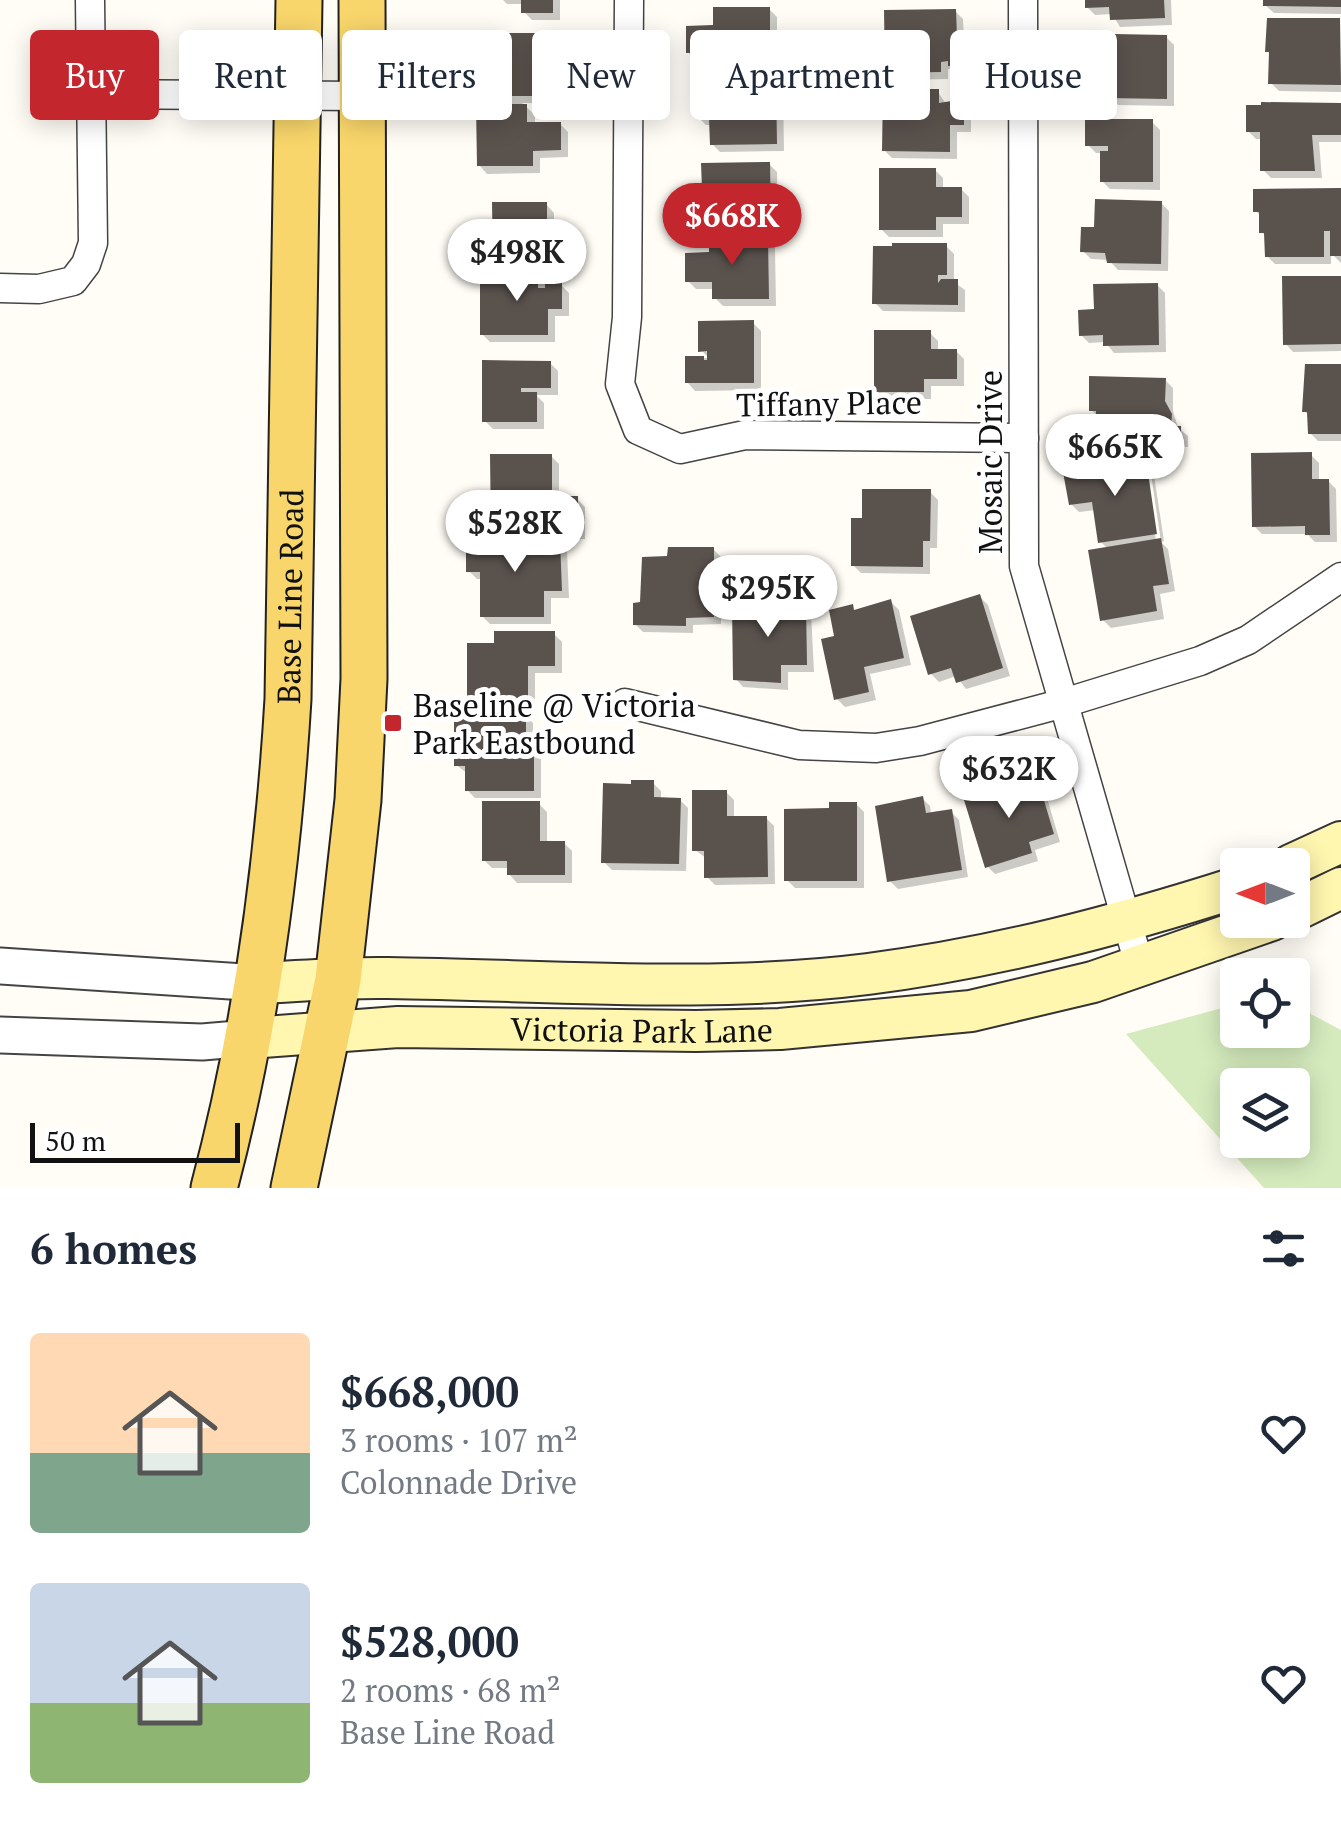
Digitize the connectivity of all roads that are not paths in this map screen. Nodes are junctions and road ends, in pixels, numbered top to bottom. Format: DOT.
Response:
graph roads {
  1 [pos="90,0"];
  2 [pos="299,0"];
  3 [pos="362,0"];
  4 [pos="629,0"];
  5 [pos="1023,0"];
  6 [pos="90,30"];
  7 [pos="299,30"];
  8 [pos="362,30"];
  9 [pos="91,120"];
  10 [pos="299,120"];
  11 [pos="361,120"];
  12 [pos="0,288"];
  13 [pos="1024,438"];
  14 [pos="1341,577"];
  15 [pos="625,703"];
  16 [pos="1064,703"];
  17 [pos="1341,842"];
  18 [pos="1310,856"];
  19 [pos="1341,888"];
  20 [pos="1220,894"];
  21 [pos="1310,903"];
  22 [pos="1127,922"];
  23 [pos="1222,938"];
  24 [pos="0,966"];
  25 [pos="1140,968"];
  26 [pos="338,980"];
  27 [pos="259,983"];
  28 [pos="329,1031"];
  29 [pos="0,1035"];
  30 [pos="250,1038"];
  31 [pos="214,1188"];
  32 [pos="294,1188"];
  1 -- 6 [label="street"];
  2 -- 7 [label="main road, Base Line Road"];
  3 -- 8 [label="main road"];
  4 -- 13 [label="street, Tiffany Place"];
  5 -- 13 [label="street, Mosaic Drive"];
  9 -- 12 [label="street"];
  10 -- 27 [label="main road, Base Line Road"];
  11 -- 26 [label="main road"];
  13 -- 16 [label="street, Mosaic Drive"];
  14 -- 16 [label="street"];
  15 -- 16 [label="street"];
  16 -- 22 [label="street, Mosaic Drive"];
  17 -- 18 [label="main road"];
  19 -- 21 [label="main road"];
  20 -- 22 [label="main road, Victoria Park Lane"];
  22 -- 25 [label="street, Mosaic Drive"];
  22 -- 26 [label="main road, Victoria Park Lane"];
  23 -- 25 [label="main road, Victoria Park Lane"];
  24 -- 27 [label="street, Victoria Park Lane"];
  25 -- 28 [label="main road, Victoria Park Lane"];
  26 -- 27 [label="main road, Victoria Park Lane"];
  26 -- 28 [label="main road"];
  27 -- 30 [label="main road, Base Line Road"];
  28 -- 30 [label="main road, Victoria Park Lane"];
  28 -- 32 [label="main road"];
  29 -- 30 [label="street, Victoria Park Lane"];
  30 -- 31 [label="main road, Base Line Road"];
}
